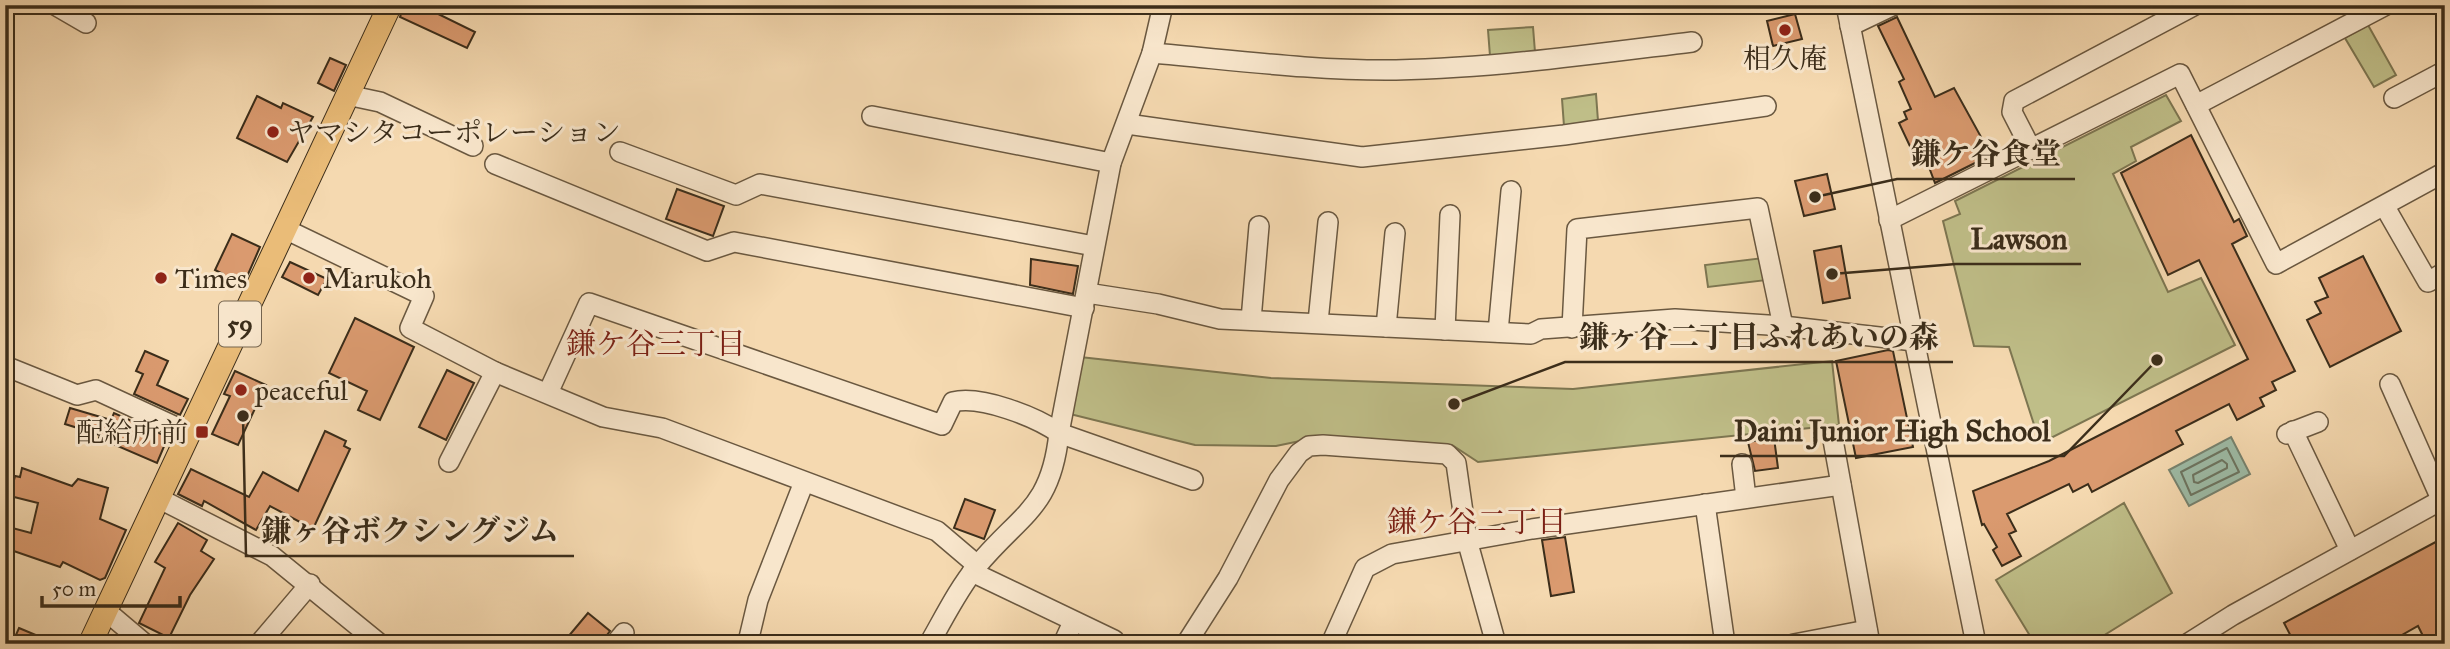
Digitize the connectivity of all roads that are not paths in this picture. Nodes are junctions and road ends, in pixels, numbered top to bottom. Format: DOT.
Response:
graph roads {
  1 [pos="55,5"];
  2 [pos="390,5"];
  3 [pos="1163,5"];
  4 [pos="1846,5"];
  5 [pos="1894,5"];
  6 [pos="2195,5"];
  7 [pos="2386,5"];
  8 [pos="86,23"];
  9 [pos="1850,26"];
  10 [pos="1692,42"];
  11 [pos="1152,53"];
  12 [pos="2445,71"];
  13 [pos="347,95"];
  14 [pos="2394,97"];
  15 [pos="2196,105"];
  16 [pos="1766,106"];
  17 [pos="872,116"];
  18 [pos="1127,124"];
  19 [pos="473,146"];
  20 [pos="2031,149"];
  21 [pos="620,152"];
  22 [pos="1111,163"];
  23 [pos="495,164"];
  24 [pos="2445,172"];
  25 [pos="1511,191"];
  26 [pos="2385,206"];
  27 [pos="1450,215"];
  28 [pos="1889,220"];
  29 [pos="1328,222"];
  30 [pos="1259,226"];
  31 [pos="285,229"];
  32 [pos="1395,233"];
  33 [pos="1094,246"];
  34 [pos="2445,272"];
  35 [pos="1086,301"];
  36 [pos="1251,320"];
  37 [pos="1318,322"];
  38 [pos="1783,326"];
  39 [pos="1386,327"];
  40 [pos="1572,328"];
  41 [pos="1445,330"];
  42 [pos="1498,332"];
  43 [pos="1914,341"];
  44 [pos="5,366"];
  45 [pos="495,372"];
  46 [pos="2390,384"];
  47 [pos="548,393"];
  48 [pos="2318,422"];
  49 [pos="189,433"];
  50 [pos="1059,433"];
  51 [pos="1833,440"];
  52 [pos="449,462"];
  53 [pos="1742,464"];
  54 [pos="1193,480"];
  55 [pos="804,482"];
  56 [pos="1842,485"];
  57 [pos="158,498"];
  58 [pos="1746,498"];
  59 [pos="2443,498"];
  60 [pos="1705,504"];
  61 [pos="1467,540"];
  62 [pos="2350,550"];
  63 [pos="975,569"];
  64 [pos="310,584"];
  65 [pos="106,611"];
  66 [pos="1073,622"];
  67 [pos="1868,637"];
  68 [pos="1114,640"];
  69 [pos="90,644"];
  70 [pos="145,644"];
  71 [pos="259,644"];
  72 [pos="380,644"];
  73 [pos="755,644"];
  74 [pos="929,644"];
  75 [pos="1063,644"];
  76 [pos="1186,644"];
  77 [pos="1331,644"];
  78 [pos="1496,644"];
  79 [pos="1725,644"];
  80 [pos="1794,644"];
  81 [pos="1976,644"];
  82 [pos="2187,644"];
  1 -- 8 [label="street"];
  2 -- 13 [label="main road, 59"];
  3 -- 11 [label="street"];
  4 -- 9 [label="street"];
  5 -- 9 [label="street"];
  6 -- 20 [label="street"];
  7 -- 15 [label="street"];
  9 -- 28 [label="street"];
  10 -- 11 [label="street"];
  11 -- 18 [label="street"];
  12 -- 14 [label="street"];
  13 -- 19 [label="street"];
  13 -- 31 [label="main road, 59"];
  15 -- 20 [label="street"];
  15 -- 26 [label="street"];
  16 -- 18 [label="street"];
  17 -- 22 [label="street"];
  18 -- 22 [label="street"];
  20 -- 28 [label="street"];
  21 -- 33 [label="street"];
  22 -- 33 [label="street"];
  23 -- 35 [label="street"];
  24 -- 26 [label="street"];
  25 -- 42 [label="street"];
  26 -- 34 [label="street"];
  27 -- 41 [label="street"];
  28 -- 43 [label="street"];
  29 -- 37 [label="street"];
  30 -- 36 [label="street"];
  31 -- 45 [label="street"];
  31 -- 49 [label="main road, 59"];
  32 -- 39 [label="street"];
  33 -- 35 [label="street"];
  35 -- 36 [label="street"];
  35 -- 50 [label="street"];
  36 -- 37 [label="street"];
  37 -- 39 [label="street"];
  38 -- 40 [label="street"];
  38 -- 40 [label="street"];
  38 -- 43 [label="street"];
  39 -- 41 [label="street"];
  40 -- 42 [label="street"];
  41 -- 42 [label="street"];
  43 -- 81 [label="street"];
  44 -- 49 [label="street"];
  45 -- 47 [label="street"];
  45 -- 52 [label="street"];
  46 -- 59 [label="street"];
  47 -- 50 [label="street"];
  47 -- 55 [label="street"];
  48 -- 62 [label="street"];
  49 -- 57 [label="main road, 59"];
  50 -- 54 [label="street"];
  50 -- 63 [label="street"];
  51 -- 56 [label="street"];
  53 -- 58 [label="street"];
  55 -- 63 [label="street"];
  55 -- 73 [label="street"];
  56 -- 58 [label="street"];
  56 -- 67 [label="street"];
  57 -- 64 [label="street"];
  57 -- 65 [label="main road, 59"];
  58 -- 60 [label="street"];
  59 -- 62 [label="street"];
  60 -- 61 [label="street"];
  60 -- 79 [label="street"];
  61 -- 76 [label="street"];
  61 -- 77 [label="street"];
  61 -- 78 [label="street"];
  62 -- 82 [label="street"];
  63 -- 66 [label="street"];
  63 -- 74 [label="street"];
  64 -- 71 [label="street"];
  64 -- 72 [label="street"];
  65 -- 69 [label="main road, 59"];
  65 -- 70 [label="street"];
  66 -- 68 [label="street"];
  66 -- 75 [label="street"];
  67 -- 80 [label="street"];
}
